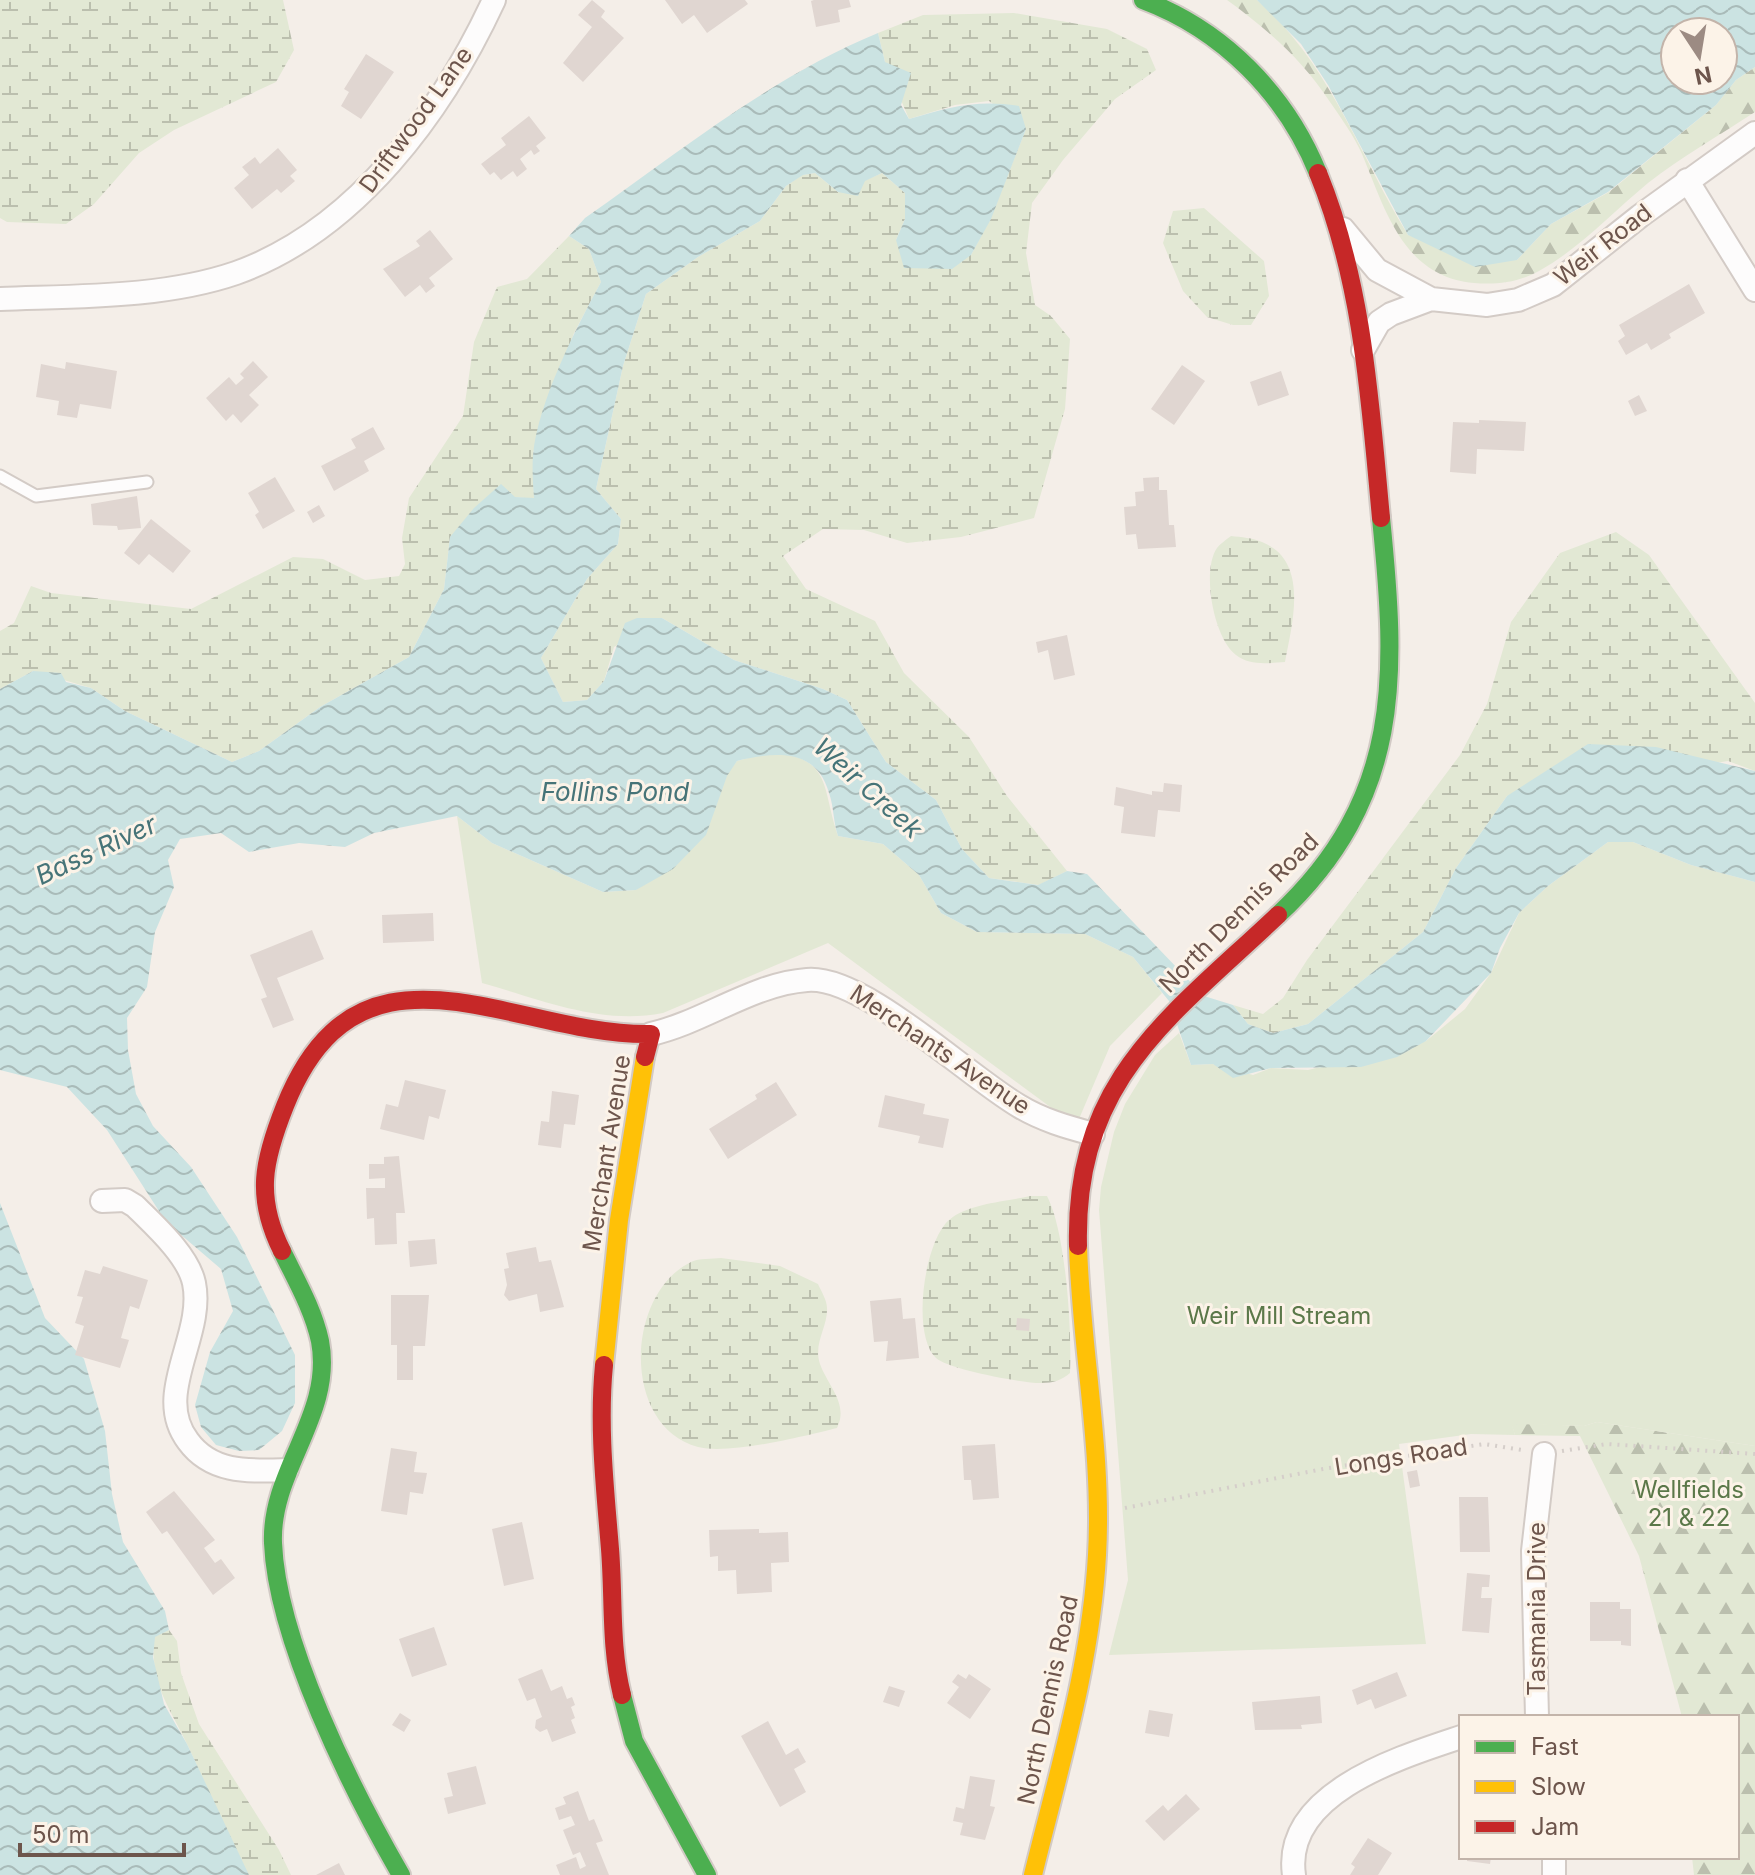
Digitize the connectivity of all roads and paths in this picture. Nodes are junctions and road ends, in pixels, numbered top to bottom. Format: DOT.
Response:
graph roads {
  1 [pos="494,0"];
  2 [pos="1143,0"];
  3 [pos="1755,133"];
  4 [pos="1687,180"];
  5 [pos="1337,222"];
  6 [pos="1755,290"];
  7 [pos="0,299"];
  8 [pos="1431,299"];
  9 [pos="1363,350"];
  10 [pos="0,476"];
  11 [pos="147,482"];
  12 [pos="651,1034"];
  13 [pos="1093,1134"];
  14 [pos="102,1201"];
  15 [pos="1544,1454"];
  16 [pos="1755,1454"];
  17 [pos="287,1470"];
  18 [pos="1098,1514"];
  19 [pos="1537,1715"];
  20 [pos="1459,1738"];
  21 [pos="401,1875"];
  22 [pos="707,1875"];
  23 [pos="1033,1875"];
  24 [pos="1294,1875"];
  1 -- 7 [label="street, Driftwood Lane"];
  2 -- 5 [label="street, North Dennis Road"];
  3 -- 4 [label="street, Weir Road"];
  4 -- 6 [label="street"];
  4 -- 8 [label="street, Weir Road"];
  5 -- 8 [label="street, Weir Road"];
  5 -- 9 [label="street, North Dennis Road"];
  8 -- 9 [label="street, Weir Road"];
  9 -- 13 [label="street, North Dennis Road"];
  10 -- 11 [label="lane"];
  12 -- 13 [label="street, Merchants Avenue"];
  12 -- 17 [label="street, Merchant Avenue"];
  12 -- 22 [label="street, Merchant Avenue"];
  13 -- 18 [label="street, North Dennis Road"];
  14 -- 17 [label="street"];
  15 -- 16 [label="path, Longs Road"];
  15 -- 18 [label="path, Longs Road"];
  15 -- 19 [label="street, Tasmania Drive"];
  17 -- 21 [label="street, Merchant Avenue"];
  18 -- 23 [label="street, North Dennis Road"];
  20 -- 24 [label="street"];
}
